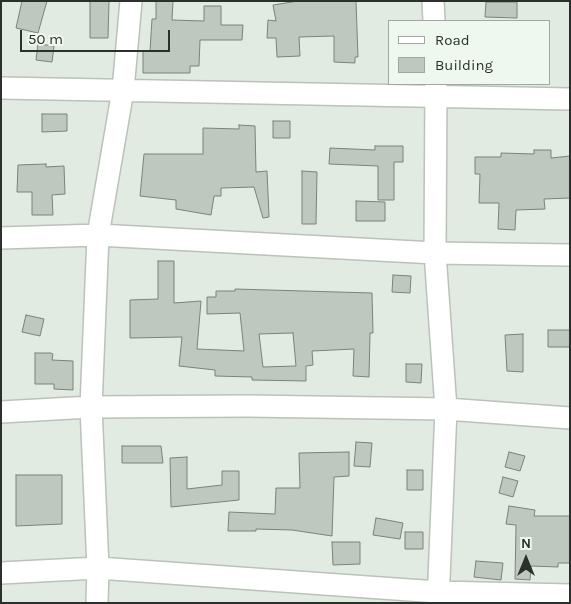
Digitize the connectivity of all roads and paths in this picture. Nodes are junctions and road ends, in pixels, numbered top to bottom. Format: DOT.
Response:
graph roads {
  1 [pos="131,1"];
  2 [pos="433,1"];
  3 [pos="434,20"];
  4 [pos="1,88"];
  5 [pos="123,90"];
  6 [pos="436,91"];
  7 [pos="570,99"];
  8 [pos="98,235"];
  9 [pos="1,238"];
  10 [pos="436,253"];
  11 [pos="570,255"];
  12 [pos="91,407"];
  13 [pos="446,409"];
  14 [pos="1,412"];
  15 [pos="570,418"];
  16 [pos="98,568"];
  17 [pos="1,574"];
  18 [pos="570,596"];
  19 [pos="438,597"];
  20 [pos="97,603"];
  1 -- 5 [label="street"];
  2 -- 3 [label="street"];
  4 -- 5 [label="street"];
  5 -- 6 [label="street"];
  5 -- 8 [label="street"];
  6 -- 7 [label="street"];
  6 -- 10 [label="street"];
  8 -- 9 [label="street"];
  8 -- 10 [label="street"];
  8 -- 12 [label="street"];
  10 -- 11 [label="street"];
  10 -- 13 [label="street"];
  12 -- 13 [label="street"];
  12 -- 14 [label="street"];
  12 -- 16 [label="street"];
  13 -- 15 [label="street"];
  13 -- 19 [label="street"];
  16 -- 17 [label="street"];
  16 -- 19 [label="street"];
  16 -- 20 [label="street"];
  18 -- 19 [label="street"];
}
